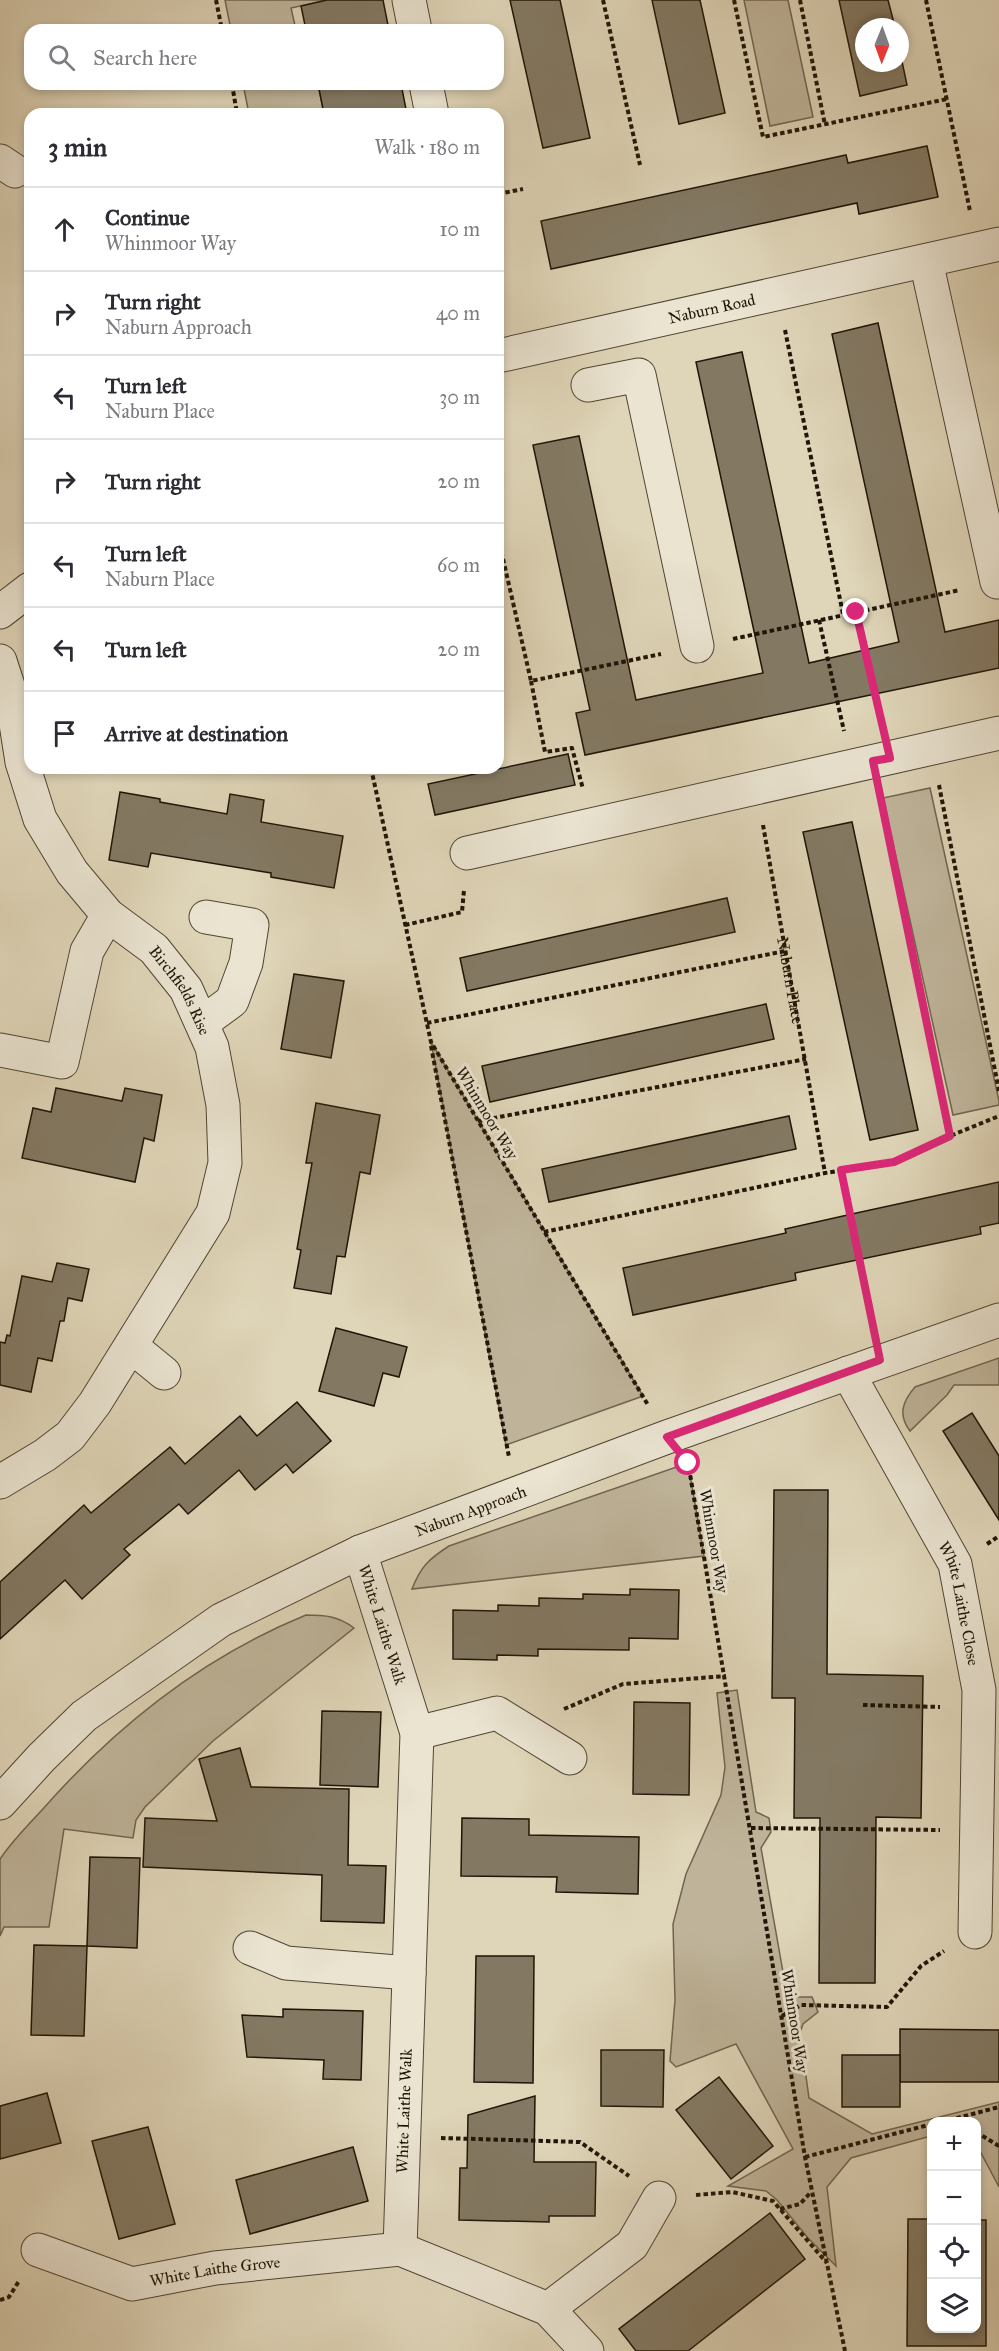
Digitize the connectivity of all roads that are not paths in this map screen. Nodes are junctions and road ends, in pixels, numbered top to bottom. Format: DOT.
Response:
graph roads {
  1 [pos="409,0"];
  2 [pos="414,24"];
  3 [pos="427,90"];
  4 [pos="431,108"];
  5 [pos="989,247"];
  6 [pos="926,261"];
  7 [pos="504,355"];
  8 [pos="588,385"];
  9 [pos="997,582"];
  10 [pos="24,594"];
  11 [pos="0,612"];
  12 [pos="697,646"];
  13 [pos="0,661"];
  14 [pos="999,733"];
  15 [pos="24,768"];
  16 [pos="26,774"];
  17 [pos="467,853"];
  18 [pos="108,915"];
  19 [pos="206,917"];
  20 [pos="202,1023"];
  21 [pos="0,1050"];
  22 [pos="999,1320"];
  23 [pos="131,1346"];
  24 [pos="164,1373"];
  25 [pos="848,1373"];
  26 [pos="0,1482"];
  27 [pos="360,1552"];
  28 [pos="417,1733"];
  29 [pos="570,1758"];
  30 [pos="0,1803"];
  31 [pos="988,1878"];
  32 [pos="975,1932"];
  33 [pos="250,1948"];
  34 [pos="409,1973"];
  35 [pos="659,2198"];
  36 [pos="400,2249"];
  37 [pos="38,2250"];
  38 [pos="548,2309"];
  39 [pos="587,2351"];
  1 -- 2 [label="street"];
  3 -- 4 [label="street"];
  5 -- 6 [label="street, Naburn Road"];
  6 -- 7 [label="street, Naburn Road"];
  6 -- 9 [label="street"];
  8 -- 12 [label="street"];
  10 -- 11 [label="street"];
  13 -- 15 [label="street, Birchfields Rise"];
  14 -- 17 [label="street"];
  16 -- 18 [label="street, Birchfields Rise"];
  18 -- 20 [label="street, Birchfields Rise"];
  18 -- 21 [label="street"];
  19 -- 20 [label="street"];
  20 -- 23 [label="street, Birchfields Rise"];
  22 -- 25 [label="street, Naburn Approach"];
  23 -- 24 [label="street"];
  23 -- 26 [label="street, Birchfields Rise"];
  25 -- 27 [label="street, Naburn Approach"];
  25 -- 31 [label="street, White Laithe Close"];
  27 -- 28 [label="street, White Laithe Walk"];
  27 -- 30 [label="street, Naburn Approach"];
  28 -- 29 [label="street"];
  28 -- 34 [label="street, White Laithe Walk"];
  31 -- 32 [label="street, White Laithe Close"];
  33 -- 34 [label="street"];
  34 -- 36 [label="street, White Laithe Walk"];
  35 -- 38 [label="street"];
  36 -- 37 [label="street, White Laithe Grove"];
  36 -- 38 [label="street"];
  38 -- 39 [label="street"];
}
